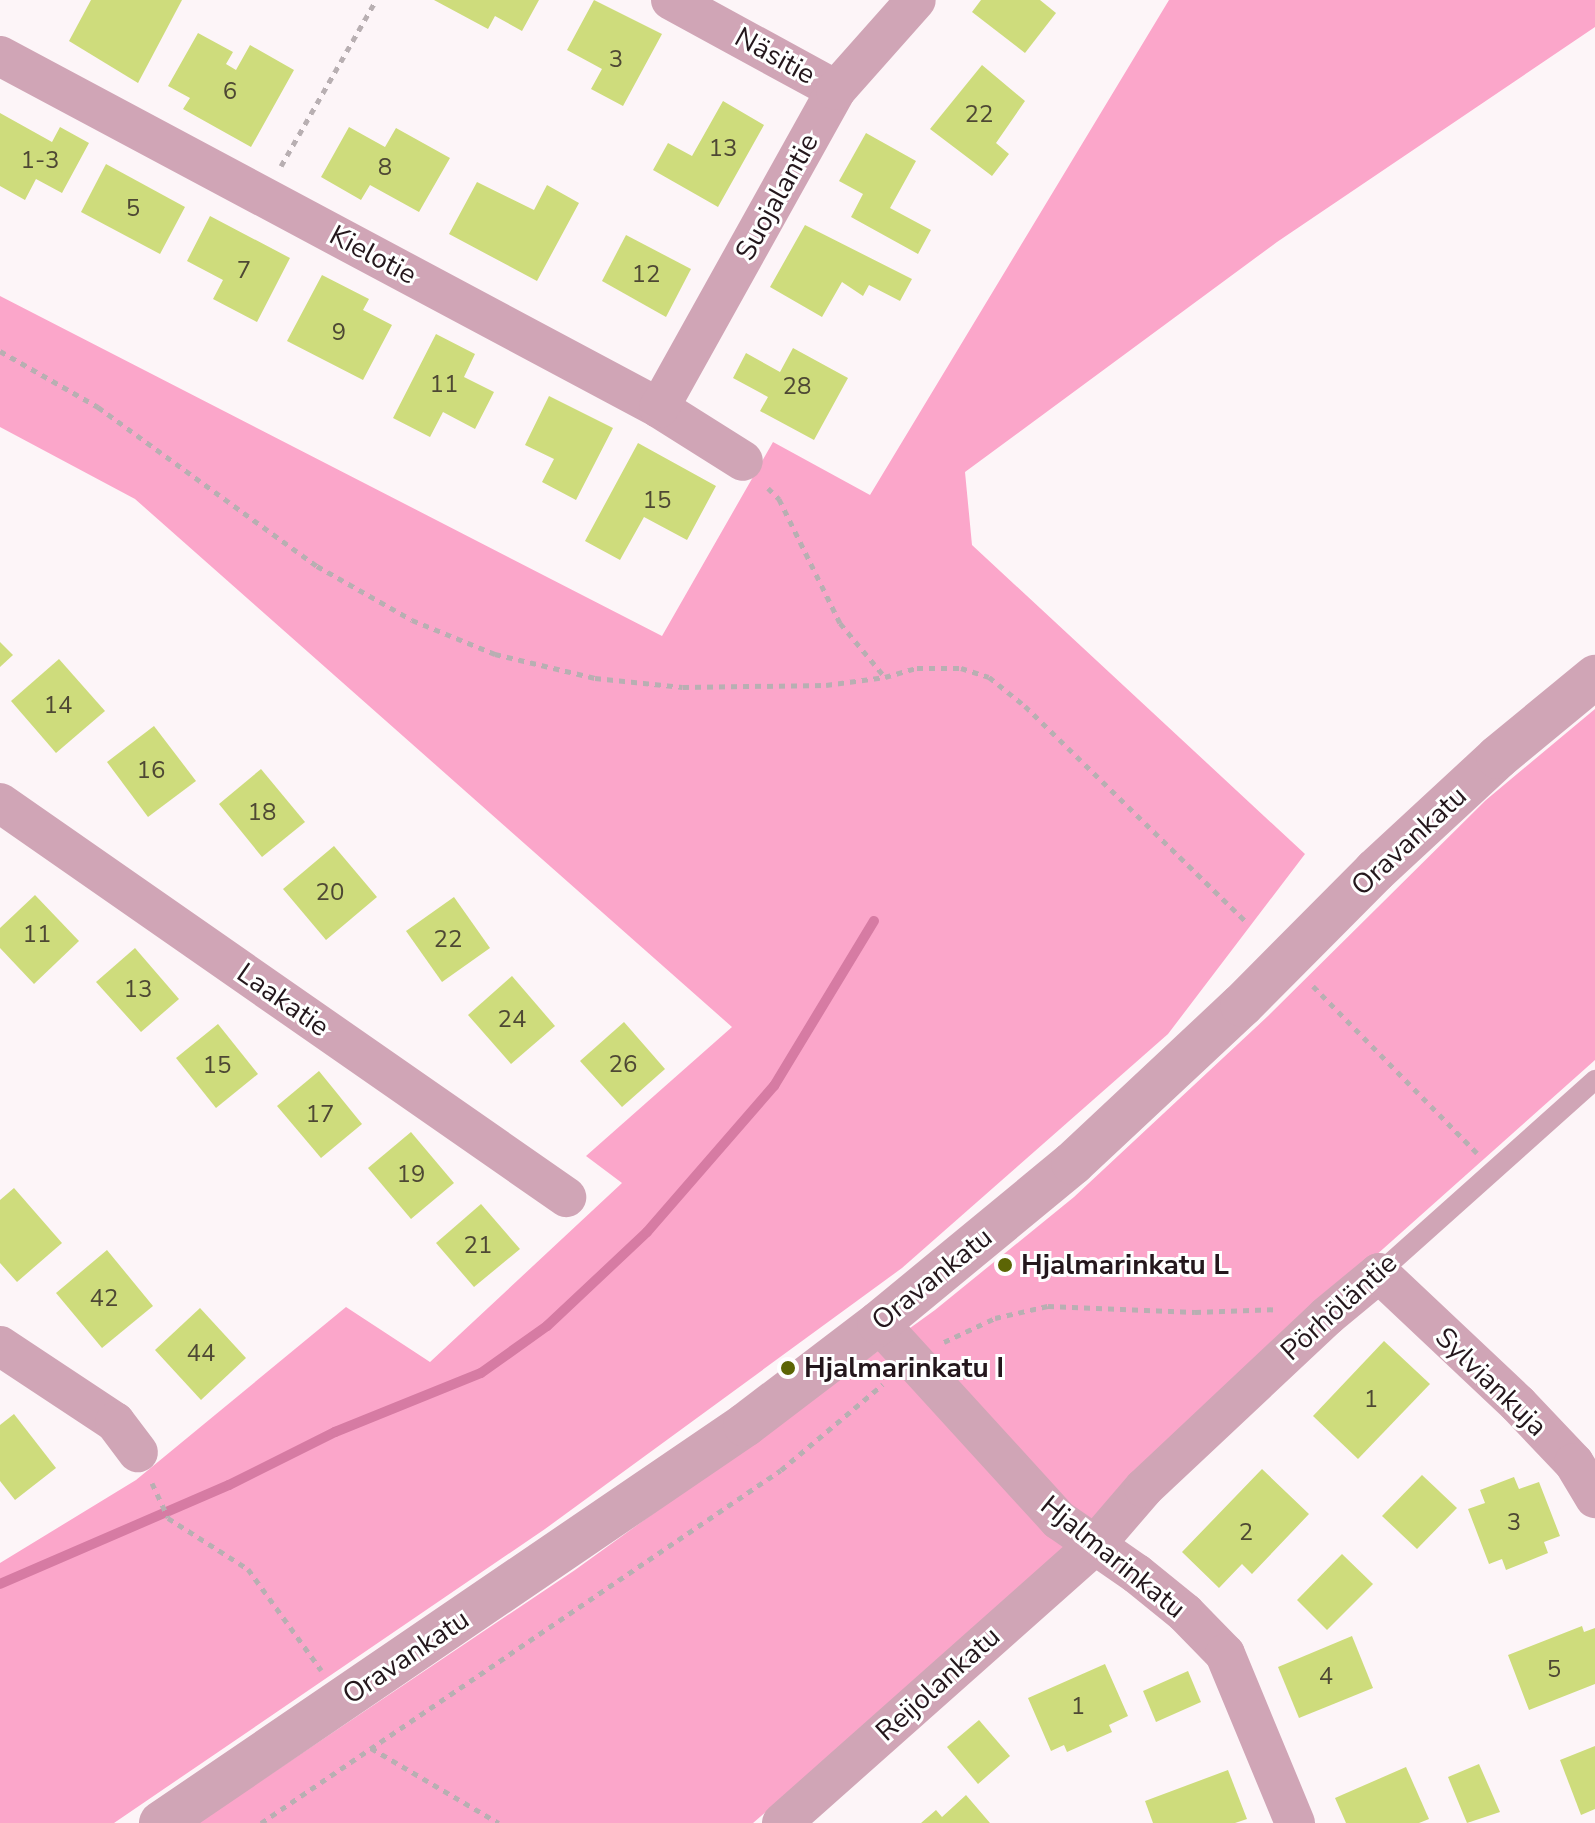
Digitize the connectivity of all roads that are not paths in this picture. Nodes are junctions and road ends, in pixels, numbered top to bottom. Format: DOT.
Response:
graph roads {
  1 [pos="671,0"];
  2 [pos="916,0"];
  3 [pos="0,56"];
  4 [pos="836,90"];
  5 [pos="659,408"];
  6 [pos="743,461"];
  7 [pos="1595,677"];
  8 [pos="0,803"];
  9 [pos="1595,1080"];
  10 [pos="566,1197"];
  11 [pos="1379,1273"];
  12 [pos="879,1323"];
  13 [pos="0,1346"];
  14 [pos="138,1452"];
  15 [pos="1595,1498"];
  16 [pos="1095,1545"];
  17 [pos="161,1823"];
  18 [pos="782,1823"];
  19 [pos="1295,1823"];
  1 -- 4 [label="street, Näsitie"];
  2 -- 4 [label="street, Suojalantie"];
  3 -- 5 [label="street, Kielotie"];
  4 -- 5 [label="street, Suojalantie"];
  5 -- 6 [label="street, Kielotie"];
  7 -- 12 [label="street, Oravankatu"];
  8 -- 10 [label="street, Laakatie"];
  9 -- 11 [label="lane, Pörhöläntie"];
  11 -- 15 [label="street, Sylviankuja"];
  11 -- 16 [label="street, Pörhöläntie"];
  12 -- 16 [label="street, Hjalmarinkatu"];
  12 -- 17 [label="street, Oravankatu"];
  13 -- 14 [label="street"];
  16 -- 18 [label="street, Reijolankatu"];
  16 -- 19 [label="street, Hjalmarinkatu"];
}
